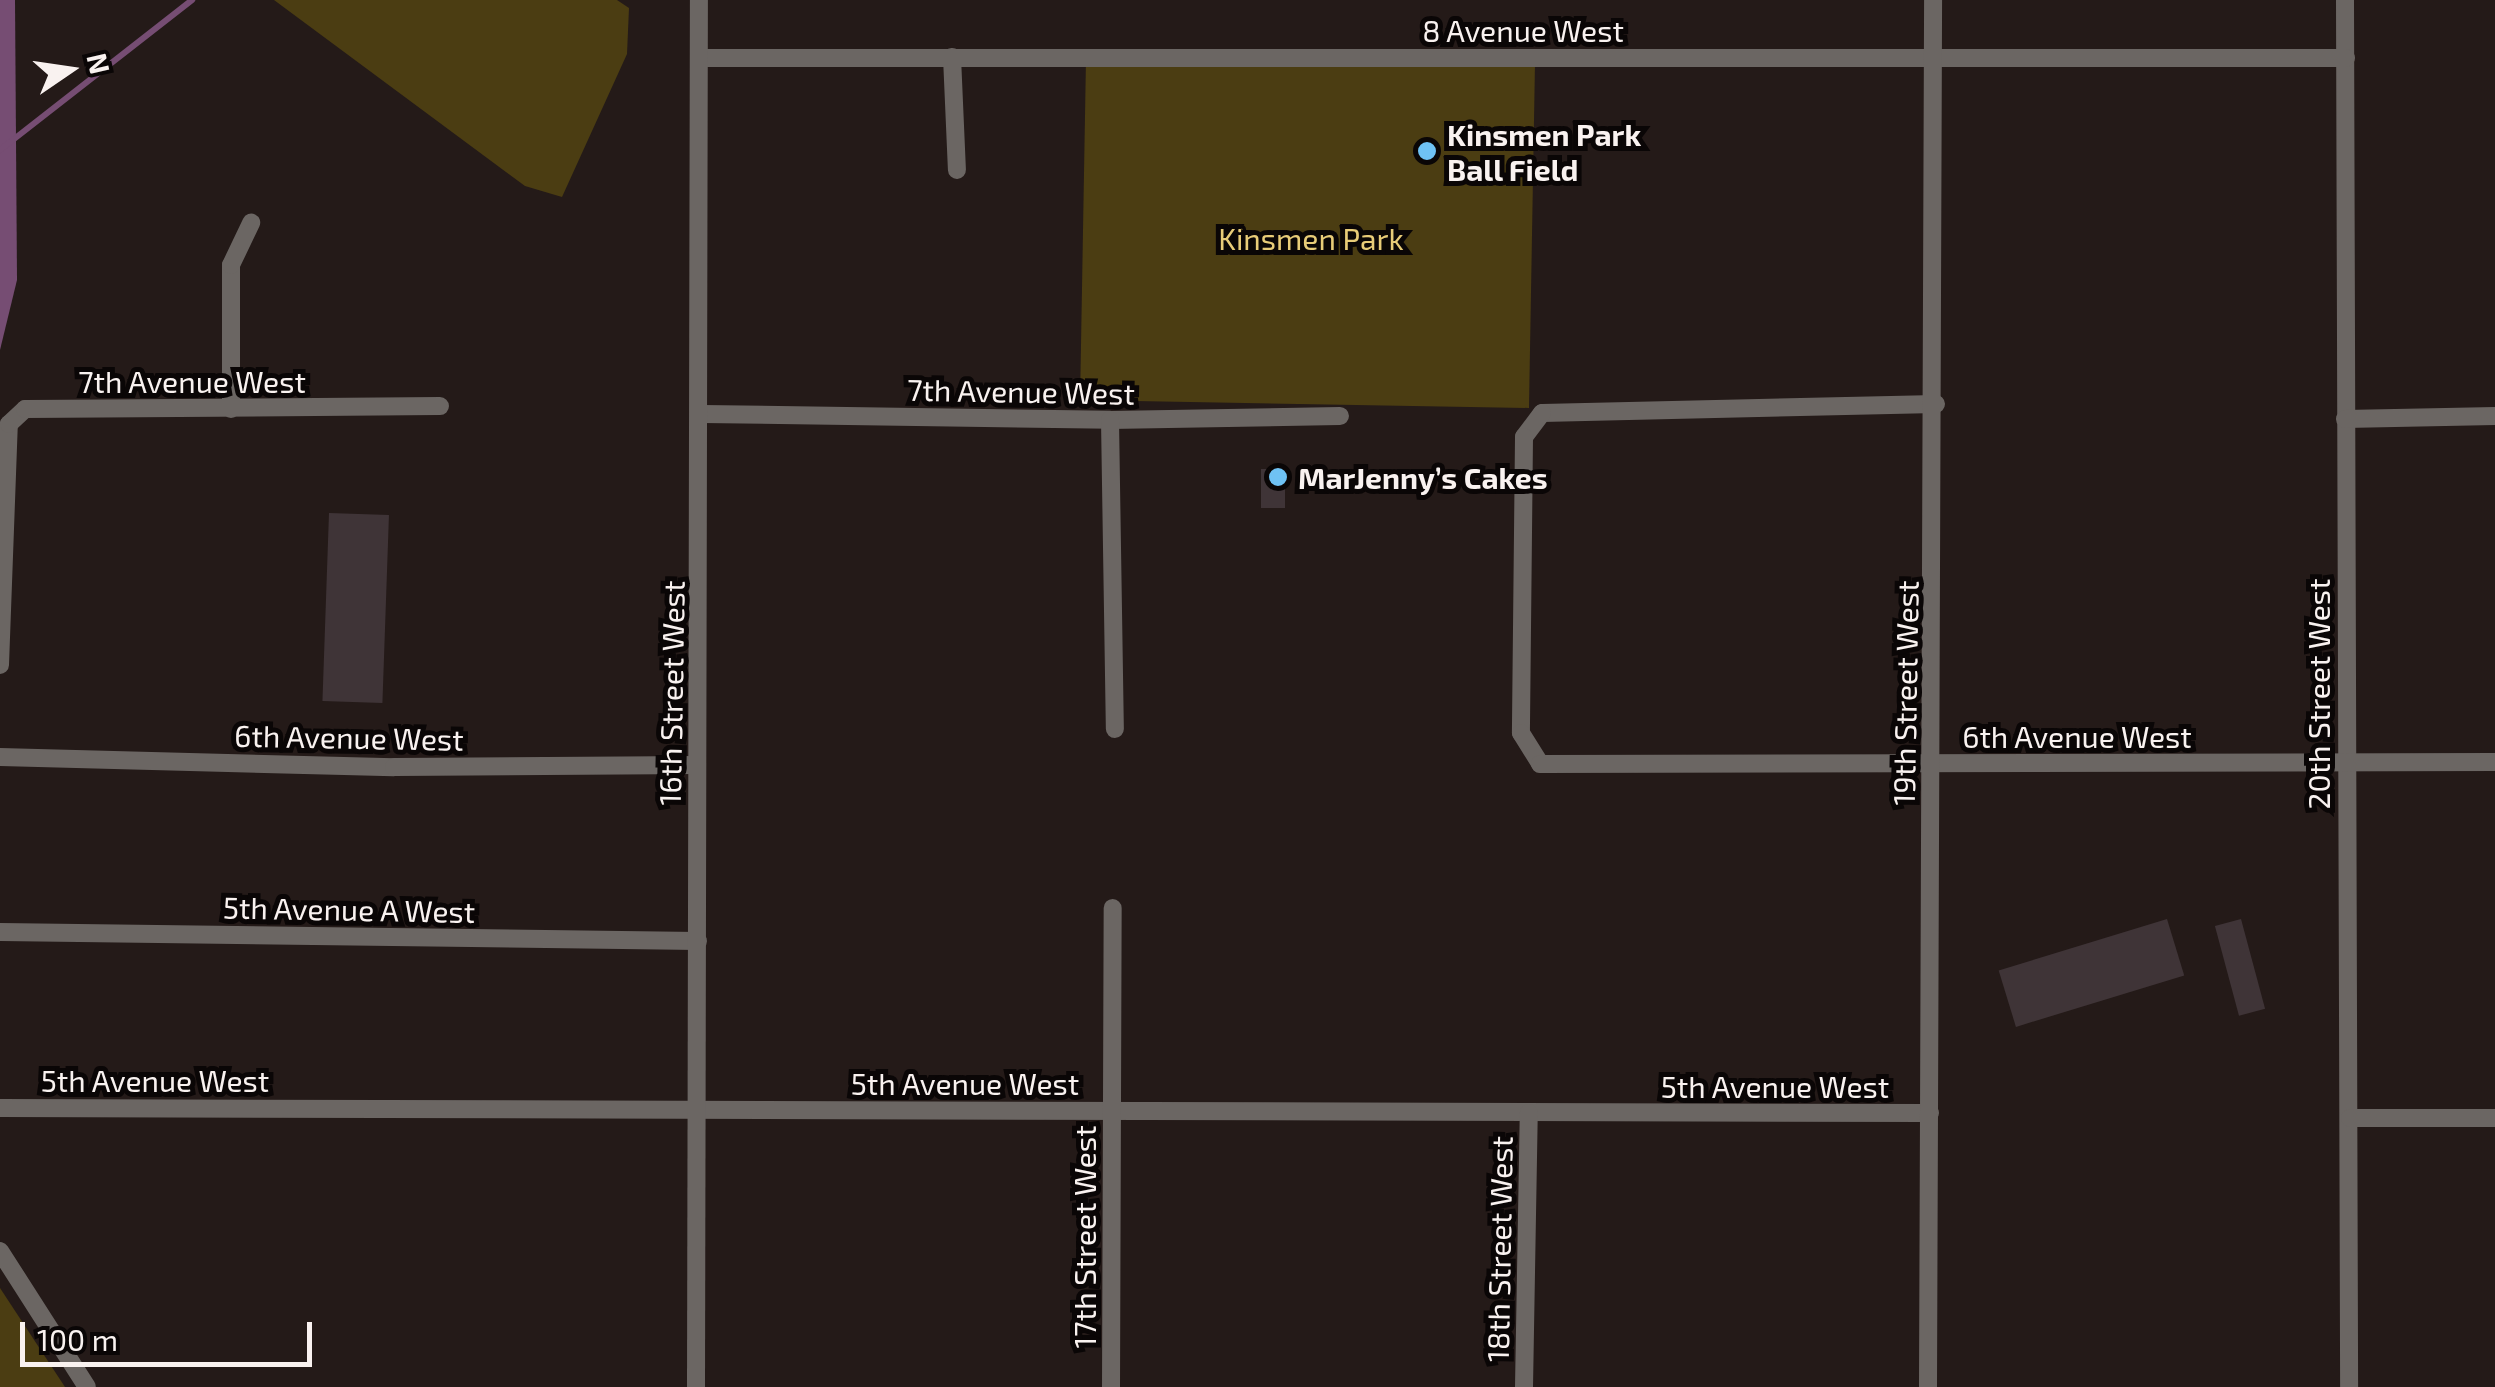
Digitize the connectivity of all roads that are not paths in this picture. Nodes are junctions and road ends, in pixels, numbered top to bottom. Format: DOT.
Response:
graph roads {
  1 [pos="699,0"];
  2 [pos="1933,0"];
  3 [pos="2346,0"];
  4 [pos="952,57"];
  5 [pos="1933,57"];
  6 [pos="699,58"];
  7 [pos="2346,58"];
  8 [pos="957,170"];
  9 [pos="251,223"];
  10 [pos="1936,404"];
  11 [pos="440,406"];
  12 [pos="232,409"];
  13 [pos="702,414"];
  14 [pos="1340,416"];
  15 [pos="2495,416"];
  16 [pos="1110,420"];
  17 [pos="2344,420"];
  18 [pos="0,665"];
  19 [pos="1115,728"];
  20 [pos="0,757"];
  21 [pos="2346,762"];
  22 [pos="2495,762"];
  23 [pos="698,764"];
  24 [pos="1932,765"];
  25 [pos="1113,908"];
  26 [pos="0,932"];
  27 [pos="698,941"];
  28 [pos="0,1108"];
  29 [pos="699,1109"];
  30 [pos="1112,1110"];
  31 [pos="1529,1113"];
  32 [pos="1930,1113"];
  33 [pos="2350,1118"];
  34 [pos="2495,1118"];
  35 [pos="0,1252"];
  36 [pos="87,1387"];
  37 [pos="696,1387"];
  38 [pos="1111,1387"];
  39 [pos="1524,1387"];
  40 [pos="1928,1387"];
  41 [pos="2349,1387"];
  1 -- 6 [label="street, 16th Street West"];
  2 -- 5 [label="street, 19th Street West"];
  3 -- 7 [label="street, 20th Street West"];
  4 -- 5 [label="street, 8 Avenue West"];
  4 -- 6 [label="street, 8 Avenue West"];
  4 -- 8 [label="street"];
  5 -- 7 [label="street, 8 Avenue West"];
  5 -- 10 [label="street, 19th Street West"];
  6 -- 13 [label="street, 16th Street West"];
  7 -- 17 [label="street, 20th Street West"];
  9 -- 12 [label="street"];
  10 -- 24 [label="street, 19th Street West"];
  10 -- 24 [label="street, 6th Avenue West"];
  11 -- 12 [label="street, 7th Avenue West"];
  12 -- 18 [label="street, 7th Avenue West"];
  13 -- 16 [label="street, 7th Avenue West"];
  13 -- 23 [label="street, 16th Street West"];
  14 -- 16 [label="street, 7th Avenue West"];
  15 -- 17 [label="street"];
  16 -- 19 [label="street"];
  17 -- 21 [label="street, 20th Street West"];
  20 -- 23 [label="street, 6th Avenue West"];
  21 -- 22 [label="street, 6th Avenue West"];
  21 -- 24 [label="street, 6th Avenue West"];
  21 -- 33 [label="street, 20th Street West"];
  23 -- 27 [label="street, 16th Street West"];
  24 -- 32 [label="street, 19th Street West"];
  25 -- 30 [label="street, 17th Street West"];
  26 -- 27 [label="street, 5th Avenue A West"];
  27 -- 29 [label="street, 16th Street West"];
  28 -- 29 [label="street, 5th Avenue West"];
  29 -- 30 [label="street, 5th Avenue West"];
  29 -- 37 [label="street, 16th Street West"];
  30 -- 31 [label="street, 5th Avenue West"];
  30 -- 38 [label="street, 17th Street West"];
  31 -- 32 [label="street, 5th Avenue West"];
  31 -- 39 [label="street, 18th Street West"];
  32 -- 40 [label="street, 19th Street West"];
  33 -- 34 [label="street"];
  33 -- 41 [label="street, 20th Street West"];
  35 -- 36 [label="street"];
}
